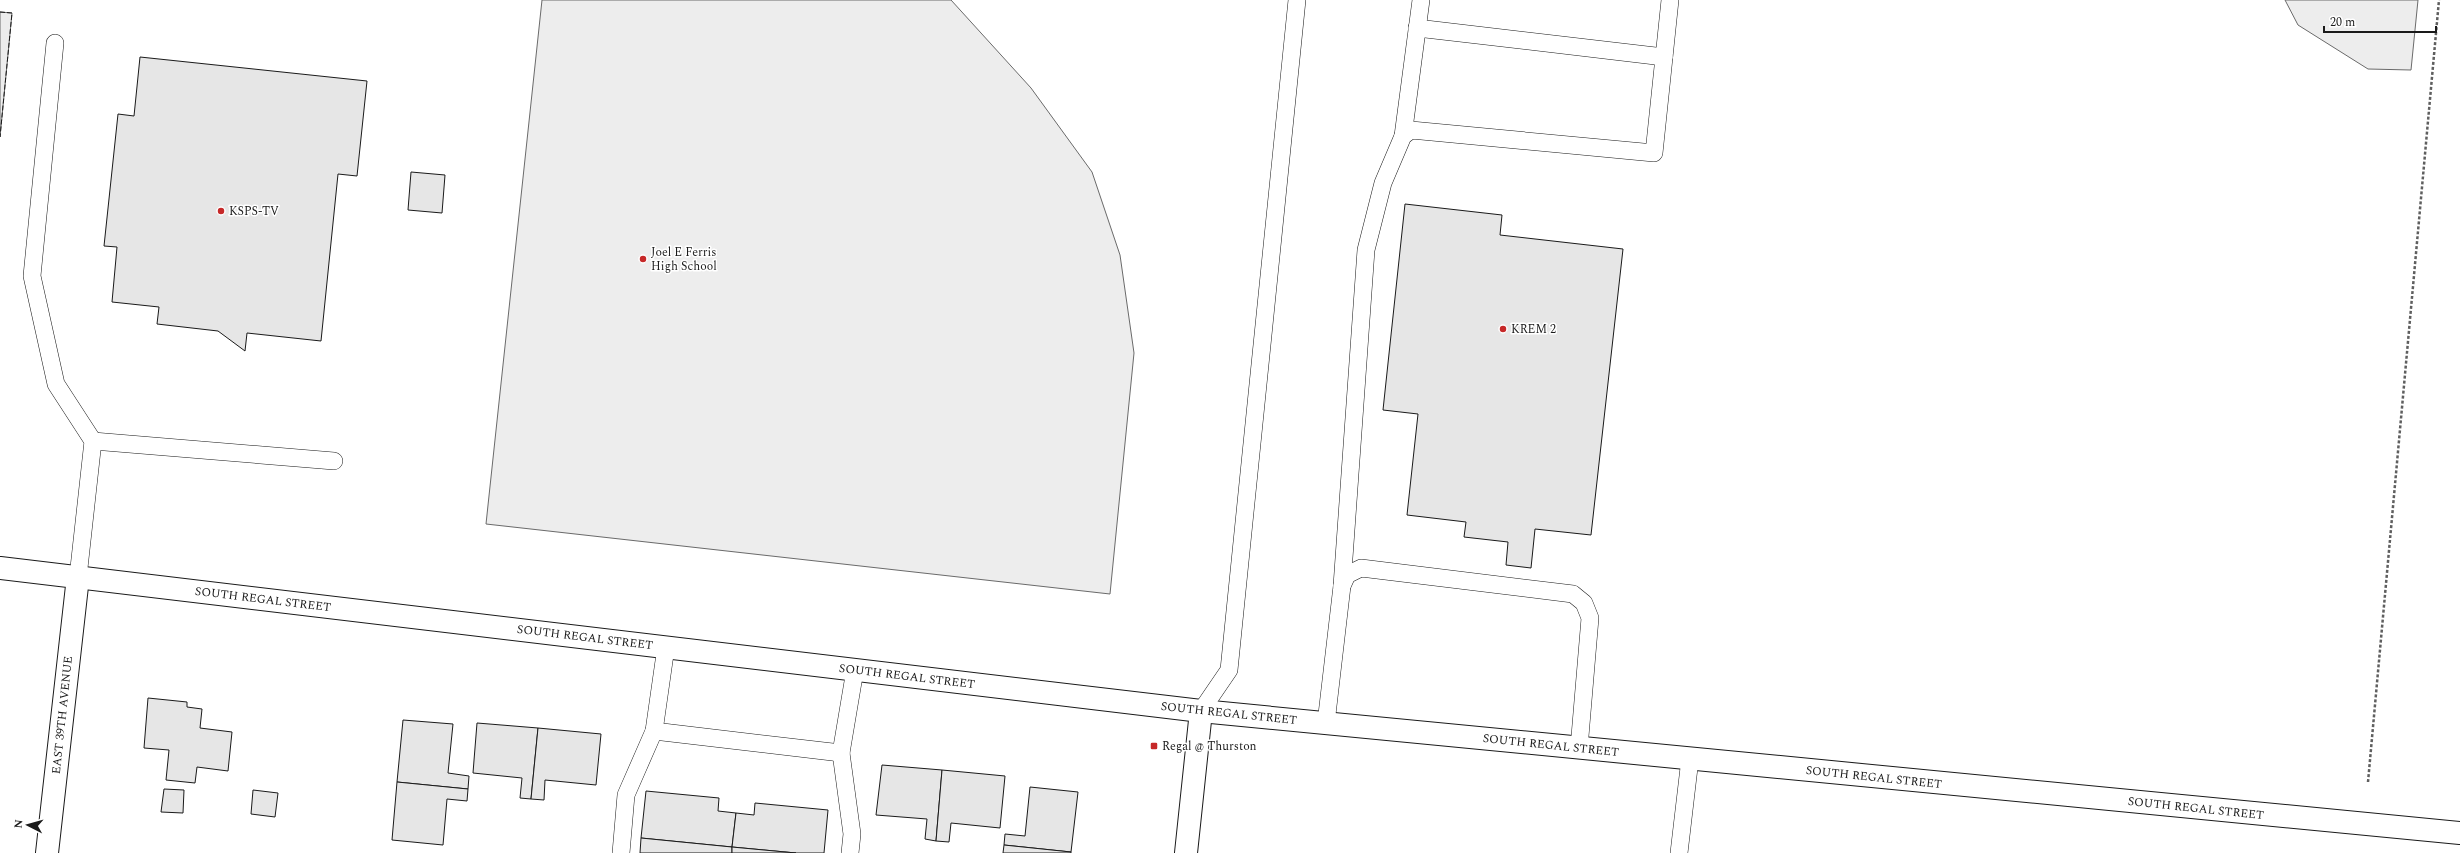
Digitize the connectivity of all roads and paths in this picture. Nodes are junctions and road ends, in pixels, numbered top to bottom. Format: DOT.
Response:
graph roads {
  1 [pos="1297,0"];
  2 [pos="1420,0"];
  3 [pos="1670,0"];
  4 [pos="2439,0"];
  5 [pos="1417,28"];
  6 [pos="54,43"];
  7 [pos="1664,57"];
  8 [pos="1402,136"];
  9 [pos="93,442"];
  10 [pos="334,461"];
  11 [pos="0,568"];
  12 [pos="78,577"];
  13 [pos="1342,586"];
  14 [pos="666,647"];
  15 [pos="855,670"];
  16 [pos="1201,711"];
  17 [pos="1326,724"];
  18 [pos="654,731"];
  19 [pos="1579,748"];
  20 [pos="842,753"];
  21 [pos="1690,759"];
  22 [pos="2368,782"];
  23 [pos="2460,834"];
  24 [pos="47,853"];
  25 [pos="621,853"];
  26 [pos="850,853"];
  27 [pos="1186,853"];
  28 [pos="1679,853"];
  1 -- 16 [label="lane"];
  2 -- 5 [label="lane"];
  3 -- 7 [label="lane"];
  4 -- 22 [label="path"];
  5 -- 7 [label="lane"];
  5 -- 8 [label="lane"];
  6 -- 9 [label="lane"];
  7 -- 8 [label="lane"];
  8 -- 13 [label="lane"];
  9 -- 10 [label="lane"];
  9 -- 12 [label="lane"];
  11 -- 12 [label="main road, SOUTH REGAL STREET"];
  12 -- 14 [label="main road, SOUTH REGAL STREET"];
  12 -- 24 [label="main road, EAST 39TH AVENUE"];
  13 -- 17 [label="lane"];
  13 -- 19 [label="lane"];
  14 -- 15 [label="main road, SOUTH REGAL STREET"];
  14 -- 18 [label="lane"];
  15 -- 16 [label="main road, SOUTH REGAL STREET"];
  15 -- 20 [label="lane"];
  16 -- 17 [label="main road, SOUTH REGAL STREET"];
  16 -- 27 [label="main road"];
  17 -- 19 [label="main road, SOUTH REGAL STREET"];
  18 -- 20 [label="lane"];
  18 -- 25 [label="lane"];
  19 -- 21 [label="main road, SOUTH REGAL STREET"];
  20 -- 26 [label="lane"];
  21 -- 23 [label="main road, SOUTH REGAL STREET"];
  21 -- 28 [label="lane"];
}
